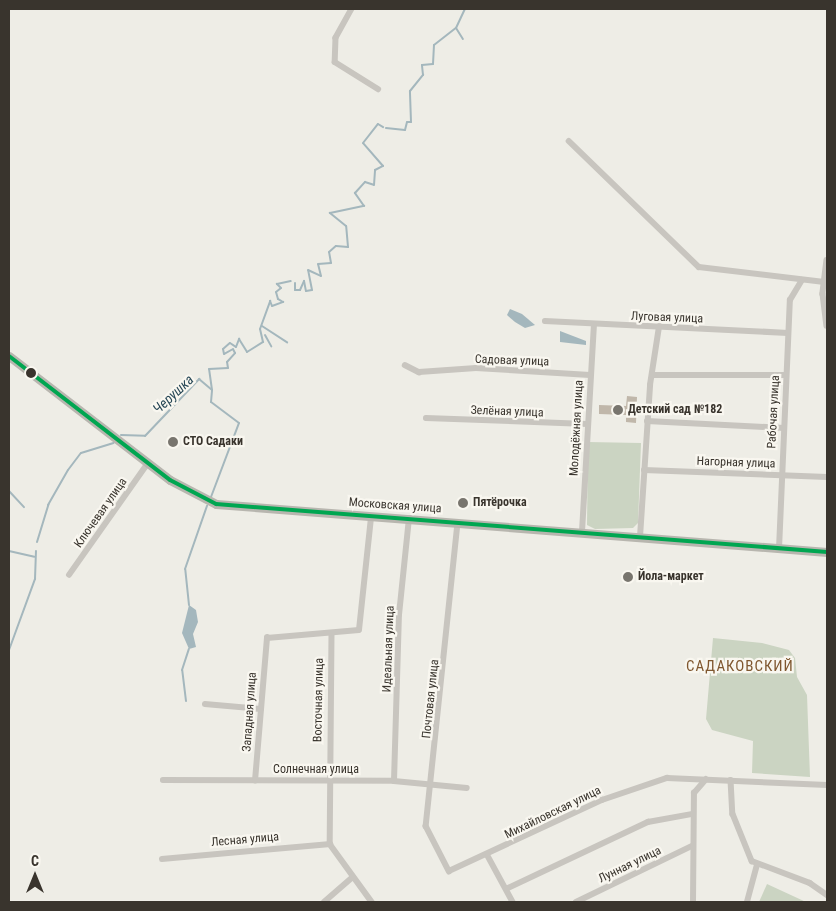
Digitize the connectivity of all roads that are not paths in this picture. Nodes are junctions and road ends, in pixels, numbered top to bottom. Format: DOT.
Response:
graph roads {
  1 [pos="352,9"];
  2 [pos="378,89"];
  3 [pos="569,141"];
  4 [pos="827,261"];
  5 [pos="802,280"];
  6 [pos="824,282"];
  7 [pos="545,321"];
  8 [pos="594,325"];
  9 [pos="827,326"];
  10 [pos="658,327"];
  11 [pos="788,333"];
  12 [pos="9,356"];
  13 [pos="405,365"];
  14 [pos="590,375"];
  15 [pos="654,375"];
  16 [pos="786,375"];
  17 [pos="426,418"];
  18 [pos="647,421"];
  19 [pos="587,424"];
  20 [pos="784,428"];
  21 [pos="148,463"];
  22 [pos="644,470"];
  23 [pos="780,475"];
  24 [pos="827,477"];
  25 [pos="371,517"];
  26 [pos="409,520"];
  27 [pos="458,523"];
  28 [pos="582,532"];
  29 [pos="640,537"];
  30 [pos="779,549"];
  31 [pos="827,552"];
  32 [pos="69,575"];
  33 [pos="332,634"];
  34 [pos="205,704"];
  35 [pos="261,709"];
  36 [pos="707,779"];
  37 [pos="163,780"];
  38 [pos="329,780"];
  39 [pos="394,780"];
  40 [pos="731,780"];
  41 [pos="255,781"];
  42 [pos="430,782"];
  43 [pos="827,785"];
  44 [pos="467,788"];
  45 [pos="692,814"];
  46 [pos="330,844"];
  47 [pos="692,846"];
  48 [pos="488,856"];
  49 [pos="162,859"];
  50 [pos="757,864"];
  51 [pos="449,871"];
  52 [pos="353,877"];
  53 [pos="506,889"];
  54 [pos="827,895"];
  55 [pos="324,902"];
  56 [pos="372,902"];
  57 [pos="512,902"];
  58 [pos="576,902"];
  59 [pos="693,902"];
  60 [pos="747,902"];
  1 -- 2 [label="street"];
  3 -- 5 [label="street"];
  4 -- 6 [label="street"];
  5 -- 6 [label="street"];
  5 -- 11 [label="street, Рабочая улица"];
  6 -- 9 [label="street"];
  7 -- 8 [label="street, Луговая улица"];
  8 -- 10 [label="street, Луговая улица"];
  8 -- 14 [label="street, Молодёжная улица"];
  10 -- 11 [label="street, Луговая улица"];
  10 -- 15 [label="street"];
  11 -- 16 [label="street, Рабочая улица"];
  12 -- 21 [label="main road, Московская улица"];
  13 -- 14 [label="street, Садовая улица"];
  14 -- 19 [label="street, Молодёжная улица"];
  15 -- 16 [label="street"];
  15 -- 18 [label="street"];
  16 -- 20 [label="street, Рабочая улица"];
  17 -- 19 [label="street, Зелёная улица"];
  18 -- 20 [label="street"];
  18 -- 22 [label="street"];
  19 -- 28 [label="street, Молодёжная улица"];
  20 -- 23 [label="street, Рабочая улица"];
  21 -- 25 [label="main road, Московская улица"];
  21 -- 32 [label="street, Ключевая улица"];
  22 -- 23 [label="street, Нагорная улица"];
  22 -- 29 [label="street"];
  23 -- 24 [label="street, Нагорная улица"];
  23 -- 30 [label="street, Рабочая улица"];
  25 -- 26 [label="main road, Московская улица"];
  25 -- 33 [label="street"];
  26 -- 27 [label="main road, Московская улица"];
  26 -- 39 [label="street, Идеальная улица"];
  27 -- 28 [label="main road, Московская улица"];
  27 -- 42 [label="street, Почтовая улица"];
  28 -- 29 [label="main road, Московская улица"];
  29 -- 30 [label="main road, Московская улица"];
  30 -- 31 [label="main road, Московская улица"];
  33 -- 35 [label="street, Западная улица"];
  33 -- 38 [label="street, Восточная улица"];
  34 -- 35 [label="street"];
  35 -- 41 [label="street, Западная улица"];
  36 -- 40 [label="street"];
  36 -- 45 [label="street"];
  36 -- 48 [label="street, Михайловская улица"];
  37 -- 41 [label="street, Солнечная улица"];
  38 -- 39 [label="street, Солнечная улица"];
  38 -- 41 [label="street, Солнечная улица"];
  38 -- 46 [label="street, Восточная улица"];
  39 -- 42 [label="street, Солнечная улица"];
  40 -- 43 [label="street"];
  40 -- 50 [label="street"];
  42 -- 44 [label="street, Солнечная улица"];
  42 -- 51 [label="street, Почтовая улица"];
  45 -- 47 [label="street"];
  45 -- 53 [label="street"];
  46 -- 49 [label="street, Лесная улица"];
  46 -- 52 [label="street"];
  47 -- 58 [label="street, Лунная улица"];
  47 -- 59 [label="street"];
  48 -- 51 [label="street, Михайловская улица"];
  48 -- 53 [label="street"];
  50 -- 54 [label="street"];
  50 -- 60 [label="street"];
  52 -- 55 [label="street"];
  52 -- 56 [label="street"];
  53 -- 57 [label="street"];
}
